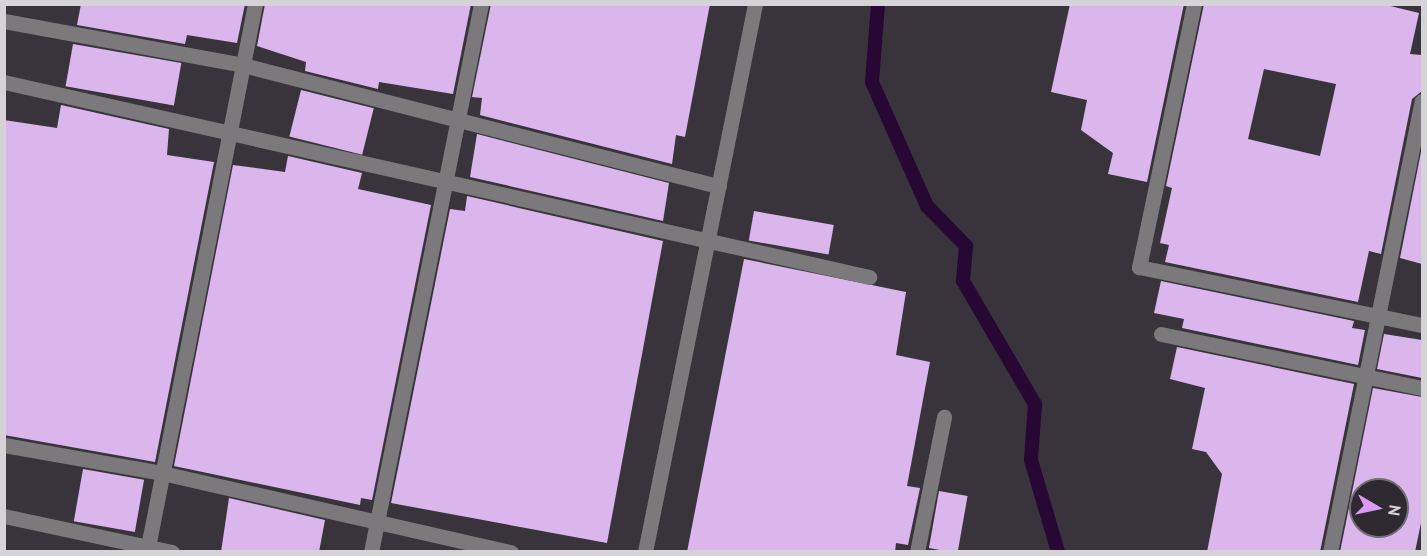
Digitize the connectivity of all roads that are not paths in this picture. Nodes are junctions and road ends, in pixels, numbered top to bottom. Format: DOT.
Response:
graph roads {
  1 [pos="255,4"];
  2 [pos="481,4"];
  3 [pos="755,4"];
  4 [pos="1194,4"];
  5 [pos="4,21"];
  6 [pos="243,65"];
  7 [pos="4,82"];
  8 [pos="1422,101"];
  9 [pos="458,120"];
  10 [pos="230,133"];
  11 [pos="446,182"];
  12 [pos="718,186"];
  13 [pos="708,240"];
  14 [pos="870,277"];
  15 [pos="1378,316"];
  16 [pos="1422,325"];
  17 [pos="1161,334"];
  18 [pos="1366,376"];
  19 [pos="1422,388"];
  20 [pos="944,417"];
  21 [pos="4,445"];
  22 [pos="162,473"];
  23 [pos="4,516"];
  24 [pos="377,521"];
  25 [pos="147,549"];
  26 [pos="172,552"];
  27 [pos="371,552"];
  28 [pos="511,552"];
  29 [pos="645,552"];
  30 [pos="917,552"];
  31 [pos="1330,552"];
  1 -- 6 [label="street"];
  2 -- 9 [label="street"];
  3 -- 12 [label="street"];
  4 -- 15 [label="street"];
  5 -- 6 [label="street"];
  6 -- 9 [label="street"];
  6 -- 10 [label="street"];
  7 -- 10 [label="street"];
  8 -- 15 [label="street"];
  9 -- 11 [label="street"];
  9 -- 12 [label="street"];
  10 -- 11 [label="street"];
  10 -- 22 [label="street"];
  11 -- 13 [label="street"];
  11 -- 24 [label="street"];
  12 -- 13 [label="street"];
  13 -- 14 [label="street"];
  13 -- 29 [label="street"];
  15 -- 16 [label="street"];
  15 -- 18 [label="street"];
  17 -- 18 [label="street"];
  18 -- 19 [label="street"];
  18 -- 31 [label="street"];
  20 -- 30 [label="street"];
  21 -- 22 [label="street"];
  22 -- 24 [label="street"];
  22 -- 25 [label="street"];
  23 -- 25 [label="street"];
  24 -- 27 [label="street"];
  24 -- 28 [label="street"];
  25 -- 26 [label="street"];
}
